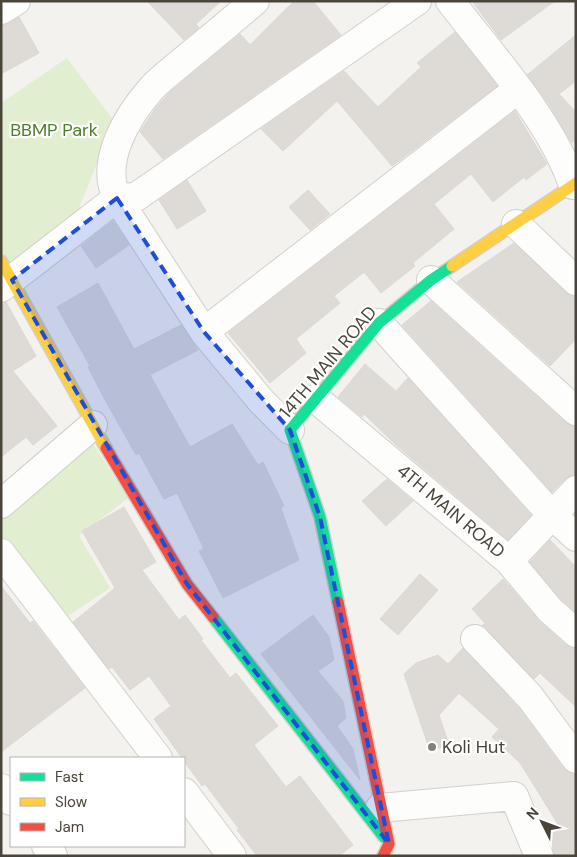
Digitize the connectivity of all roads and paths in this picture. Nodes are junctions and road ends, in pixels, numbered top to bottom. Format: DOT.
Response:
graph roads {
  1 [pos="16,1"];
  2 [pos="255,1"];
  3 [pos="417,1"];
  4 [pos="450,1"];
  5 [pos="1,10"];
  6 [pos="518,89"];
  7 [pos="574,184"];
  8 [pos="117,198"];
  9 [pos="516,224"];
  10 [pos="5,276"];
  11 [pos="431,280"];
  12 [pos="576,281"];
  13 [pos="379,323"];
  14 [pos="204,332"];
  15 [pos="316,399"];
  16 [pos="576,411"];
  17 [pos="93,425"];
  18 [pos="290,430"];
  19 [pos="576,490"];
  20 [pos="1,504"];
  21 [pos="552,514"];
  22 [pos="576,538"];
  23 [pos="1,553"];
  24 [pos="509,561"];
  25 [pos="576,634"];
  26 [pos="475,639"];
  27 [pos="157,757"];
  28 [pos="576,759"];
  29 [pos="1,788"];
  30 [pos="185,793"];
  31 [pos="10,800"];
  32 [pos="380,808"];
  33 [pos="389,844"];
  34 [pos="232,856"];
  35 [pos="384,856"];
  36 [pos="539,856"];
  1 -- 5 [label="street"];
  2 -- 8 [label="street"];
  3 -- 8 [label="street"];
  4 -- 6 [label="street"];
  6 -- 7 [label="street"];
  6 -- 14 [label="street"];
  7 -- 9 [label="street, 14TH MAIN ROAD"];
  8 -- 10 [label="street"];
  8 -- 14 [label="street"];
  9 -- 11 [label="street, 14TH MAIN ROAD"];
  9 -- 12 [label="street"];
  10 -- 17 [label="street"];
  11 -- 13 [label="street, 14TH MAIN ROAD"];
  11 -- 16 [label="street"];
  13 -- 15 [label="street, 14TH MAIN ROAD"];
  13 -- 21 [label="street"];
  14 -- 18 [label="street"];
  15 -- 18 [label="street, 14TH MAIN ROAD"];
  15 -- 24 [label="street, 4TH MAIN ROAD"];
  17 -- 20 [label="street"];
  17 -- 33 [label="street"];
  18 -- 32 [label="street, 14TH MAIN ROAD"];
  19 -- 21 [label="street"];
  21 -- 22 [label="street"];
  21 -- 24 [label="street"];
  23 -- 27 [label="street"];
  24 -- 25 [label="street, 4TH MAIN ROAD"];
  26 -- 28 [label="street"];
  29 -- 31 [label="street"];
  30 -- 34 [label="street"];
  32 -- 33 [label="street, 14TH MAIN ROAD"];
  32 -- 36 [label="street"];
  33 -- 35 [label="street"];
}
